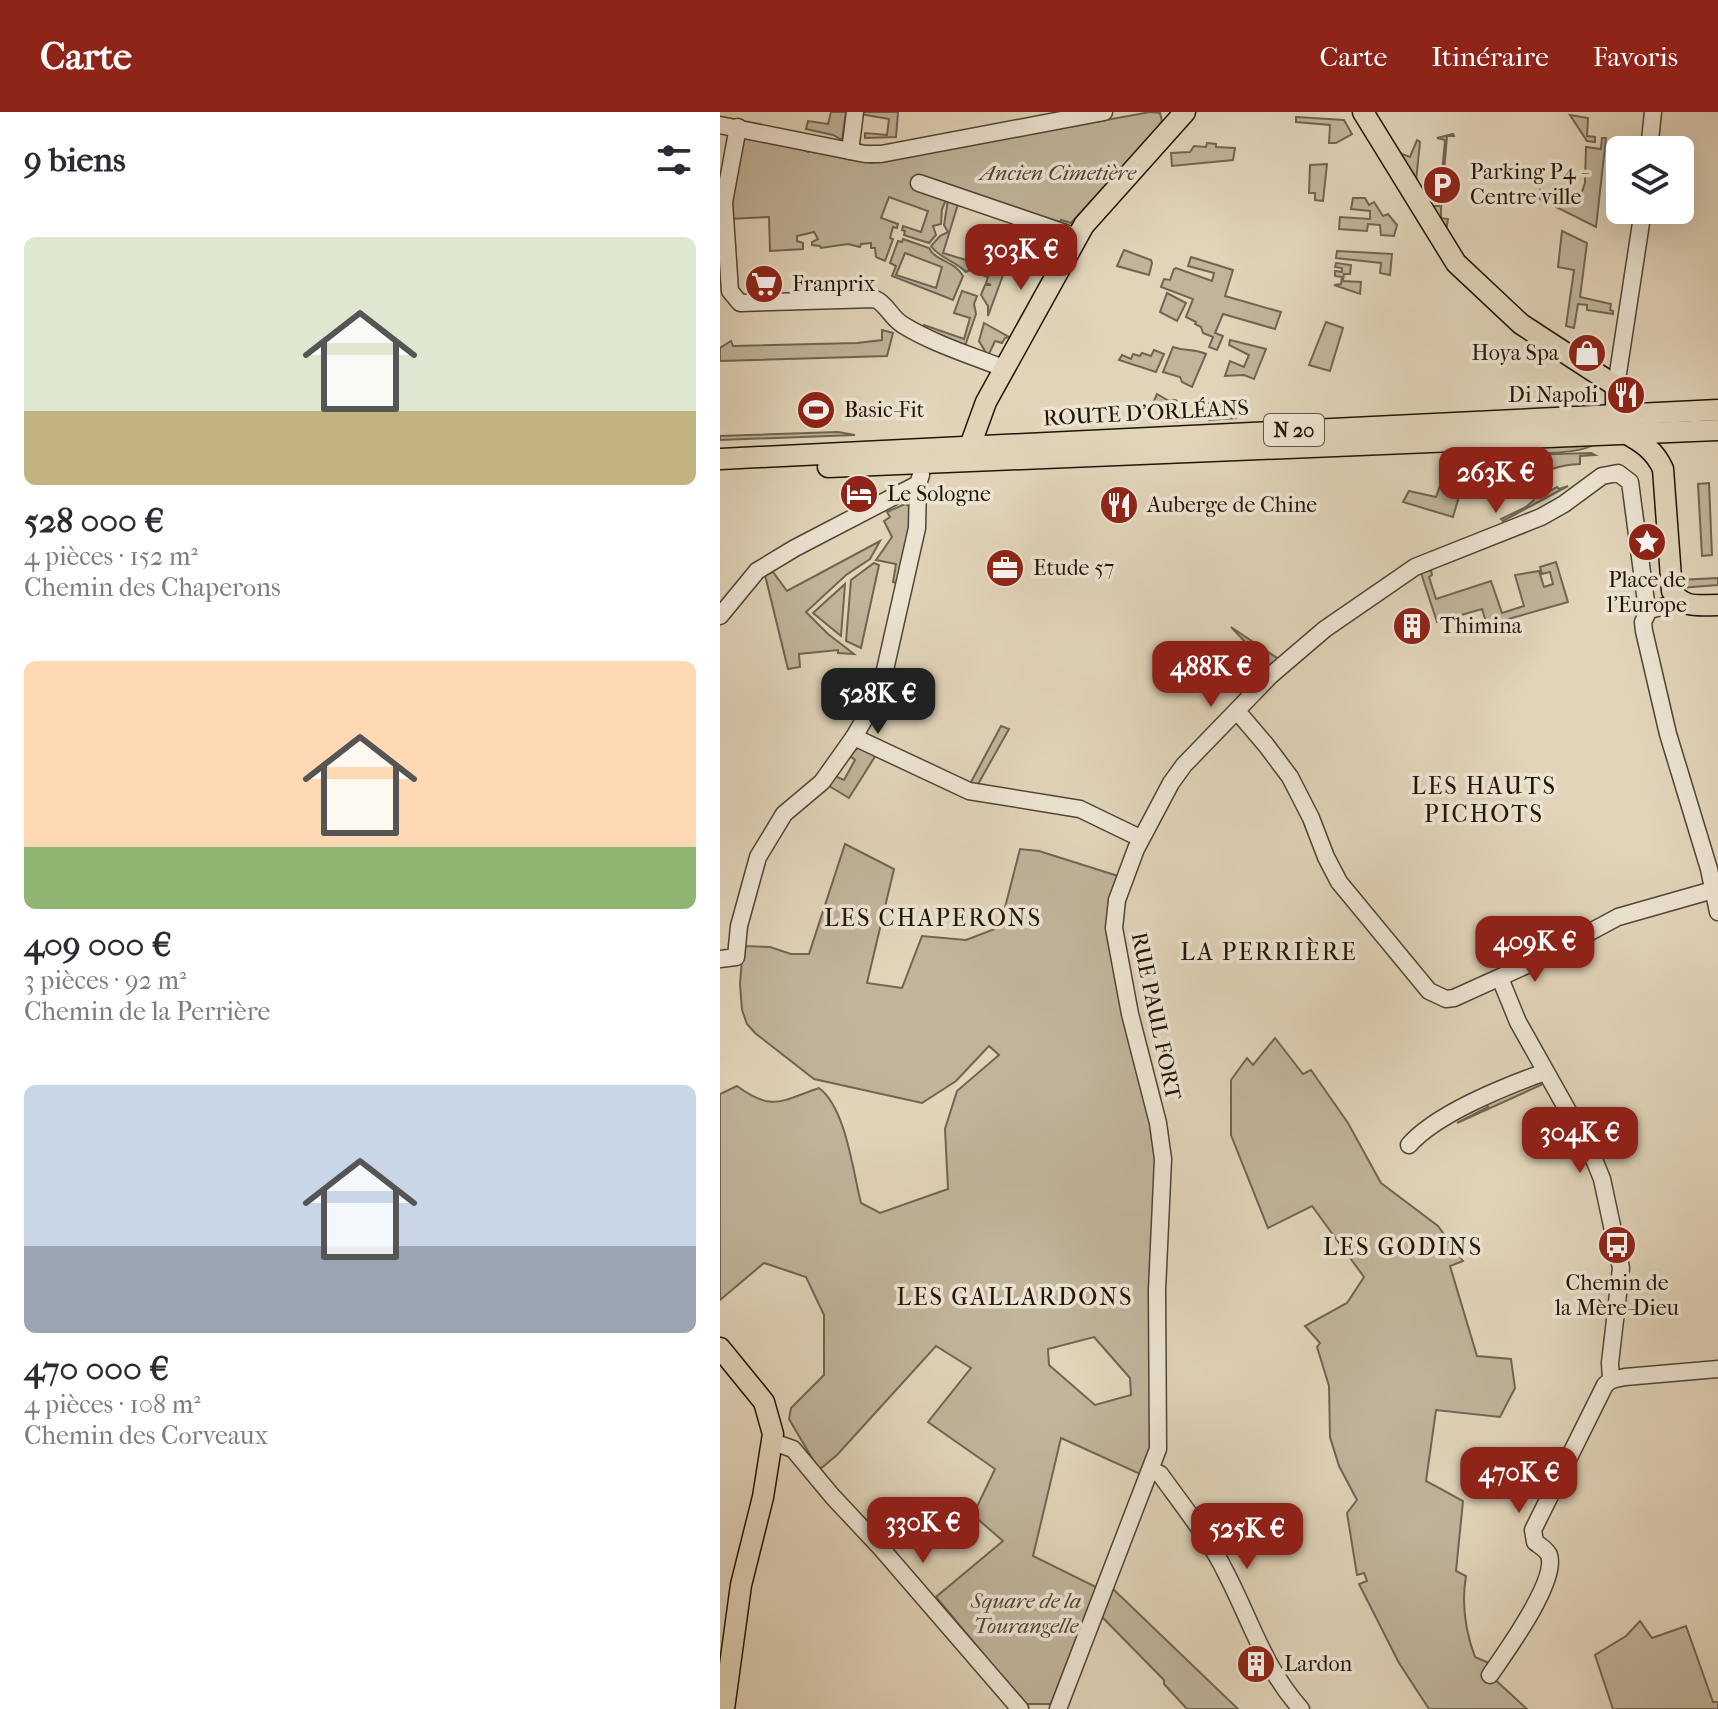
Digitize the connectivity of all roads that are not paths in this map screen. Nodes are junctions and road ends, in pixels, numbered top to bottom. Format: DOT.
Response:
graph roads {
  1 [pos="855,112"];
  2 [pos="1104,112"];
  3 [pos="1363,112"];
  4 [pos="1653,112"];
  5 [pos="1175,115"];
  6 [pos="720,125"];
  7 [pos="738,127"];
  8 [pos="1650,136"];
  9 [pos="850,151"];
  10 [pos="919,183"];
  11 [pos="1641,224"];
  12 [pos="1077,237"];
  13 [pos="1003,368"];
  14 [pos="1616,386"];
  15 [pos="1718,410"];
  16 [pos="1622,424"];
  17 [pos="1718,430"];
  18 [pos="970,446"];
  19 [pos="720,459"];
  20 [pos="925,462"];
  21 [pos="720,472"];
  22 [pos="918,484"];
  23 [pos="1681,602"];
  24 [pos="1718,605"];
  25 [pos="1649,610"];
  26 [pos="720,616"];
  27 [pos="1237,711"];
  28 [pos="854,737"];
  29 [pos="1140,838"];
  30 [pos="1713,890"];
  31 [pos="1718,912"];
  32 [pos="728,958"];
  33 [pos="1500,978"];
  34 [pos="1545,1072"];
  35 [pos="1409,1145"];
  36 [pos="720,1337"];
  37 [pos="720,1348"];
  38 [pos="1718,1369"];
  39 [pos="1611,1380"];
  40 [pos="777,1443"];
  41 [pos="1151,1470"];
  42 [pos="1490,1675"];
  43 [pos="724,1709"];
  44 [pos="1020,1709"];
  45 [pos="1058,1709"];
  46 [pos="1301,1709"];
  1 -- 9 [label="street"];
  2 -- 9 [label="street"];
  3 -- 14 [label="main road"];
  4 -- 8 [label="street"];
  5 -- 12 [label="main road"];
  6 -- 7 [label="street"];
  7 -- 9 [label="street"];
  7 -- 13 [label="street"];
  10 -- 12 [label="street"];
  11 -- 14 [label="street"];
  12 -- 13 [label="main road"];
  13 -- 18 [label="main road"];
  14 -- 16 [label="main road"];
  15 -- 16 [label="main road, ROUTE D'ORLÉANS / N 20"];
  16 -- 17 [label="main road, ROUTE D'ORLÉANS / N 20"];
  16 -- 18 [label="main road, ROUTE D'ORLÉANS / N 20"];
  16 -- 20 [label="main road, ROUTE D'ORLÉANS / N 20"];
  16 -- 23 [label="main road"];
  18 -- 19 [label="main road, ROUTE D'ORLÉANS / N 20"];
  20 -- 21 [label="main road, ROUTE D'ORLÉANS / N 20"];
  20 -- 22 [label="street"];
  22 -- 26 [label="street"];
  22 -- 28 [label="street"];
  23 -- 24 [label="main road"];
  23 -- 25 [label="street"];
  25 -- 27 [label="street, RUE PAUL FORT"];
  25 -- 30 [label="street"];
  27 -- 29 [label="street, RUE PAUL FORT"];
  27 -- 33 [label="street"];
  28 -- 29 [label="street"];
  28 -- 32 [label="street"];
  29 -- 41 [label="street, RUE PAUL FORT"];
  30 -- 31 [label="street"];
  30 -- 33 [label="street"];
  33 -- 34 [label="street"];
  34 -- 35 [label="street"];
  34 -- 39 [label="street"];
  36 -- 40 [label="main road"];
  37 -- 40 [label="main road"];
  38 -- 39 [label="street"];
  39 -- 42 [label="street"];
  40 -- 43 [label="main road"];
  40 -- 44 [label="street"];
  41 -- 45 [label="street, RUE PAUL FORT"];
  41 -- 46 [label="street"];
}
